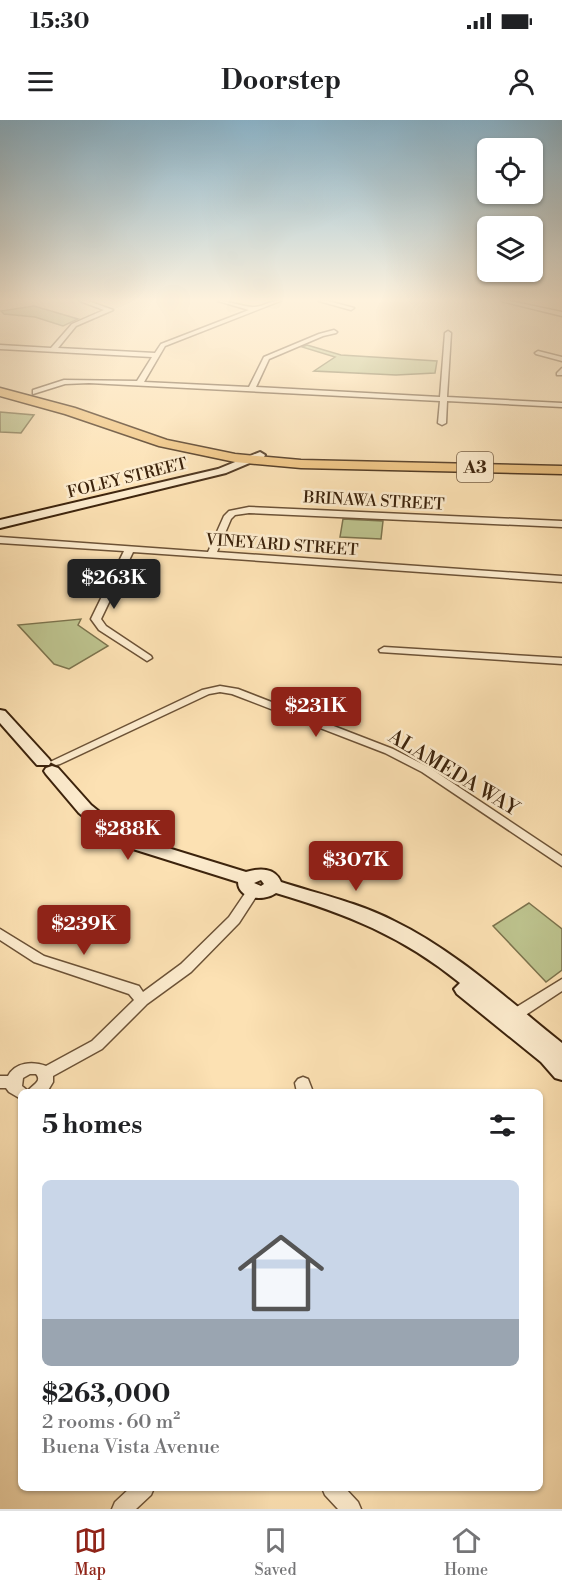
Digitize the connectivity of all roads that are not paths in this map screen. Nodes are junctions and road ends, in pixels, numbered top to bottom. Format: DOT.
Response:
graph roads {
  1 [pos="150,366"];
  2 [pos="262,366"];
  3 [pos="446,366"];
  4 [pos="139,384"];
  5 [pos="0,388"];
  6 [pos="251,390"];
  7 [pos="40,397"];
  8 [pos="443,399"];
  9 [pos="562,405"];
  10 [pos="442,423"];
  11 [pos="255,457"];
  12 [pos="562,470"];
  13 [pos="0,524"];
  14 [pos="562,524"];
  15 [pos="0,540"];
  16 [pos="130,549"];
  17 [pos="212,554"];
  18 [pos="562,579"];
  19 [pos="384,650"];
  20 [pos="147,658"];
  21 [pos="562,661"];
  22 [pos="0,714"];
  23 [pos="50,765"];
  24 [pos="562,862"];
  25 [pos="250,885"];
  26 [pos="0,934"];
  27 [pos="562,984"];
  28 [pos="142,1000"];
  29 [pos="510,1018"];
  30 [pos="562,1054"];
  31 [pos="562,1071"];
  32 [pos="45,1073"];
  33 [pos="11,1086"];
  34 [pos="40,1089"];
  35 [pos="141,1491"];
  36 [pos="335,1491"];
  37 [pos="122,1509"];
  38 [pos="351,1509"];
  1 -- 4 [label="street"];
  2 -- 6 [label="street"];
  3 -- 8 [label="street"];
  4 -- 6 [label="street"];
  4 -- 7 [label="street"];
  5 -- 7 [label="highway, A3"];
  6 -- 8 [label="street"];
  7 -- 11 [label="highway, A3"];
  8 -- 9 [label="street"];
  8 -- 10 [label="street"];
  11 -- 12 [label="highway, A3"];
  11 -- 13 [label="street, FOLEY STREET"];
  14 -- 17 [label="street, BRINAWA STREET"];
  15 -- 16 [label="street, VINEYARD STREET"];
  16 -- 17 [label="street, VINEYARD STREET"];
  16 -- 20 [label="street"];
  17 -- 18 [label="street, VINEYARD STREET"];
  19 -- 21 [label="street"];
  22 -- 23 [label="street"];
  23 -- 24 [label="street, ALAMEDA WAY"];
  23 -- 25 [label="street"];
  25 -- 28 [label="street"];
  25 -- 29 [label="street"];
  26 -- 28 [label="street"];
  27 -- 29 [label="street"];
  28 -- 32 [label="street"];
  29 -- 30 [label="street"];
  29 -- 31 [label="street"];
  32 -- 33 [label="street"];
  32 -- 34 [label="street"];
  35 -- 37 [label="street"];
  36 -- 38 [label="street"];
}
